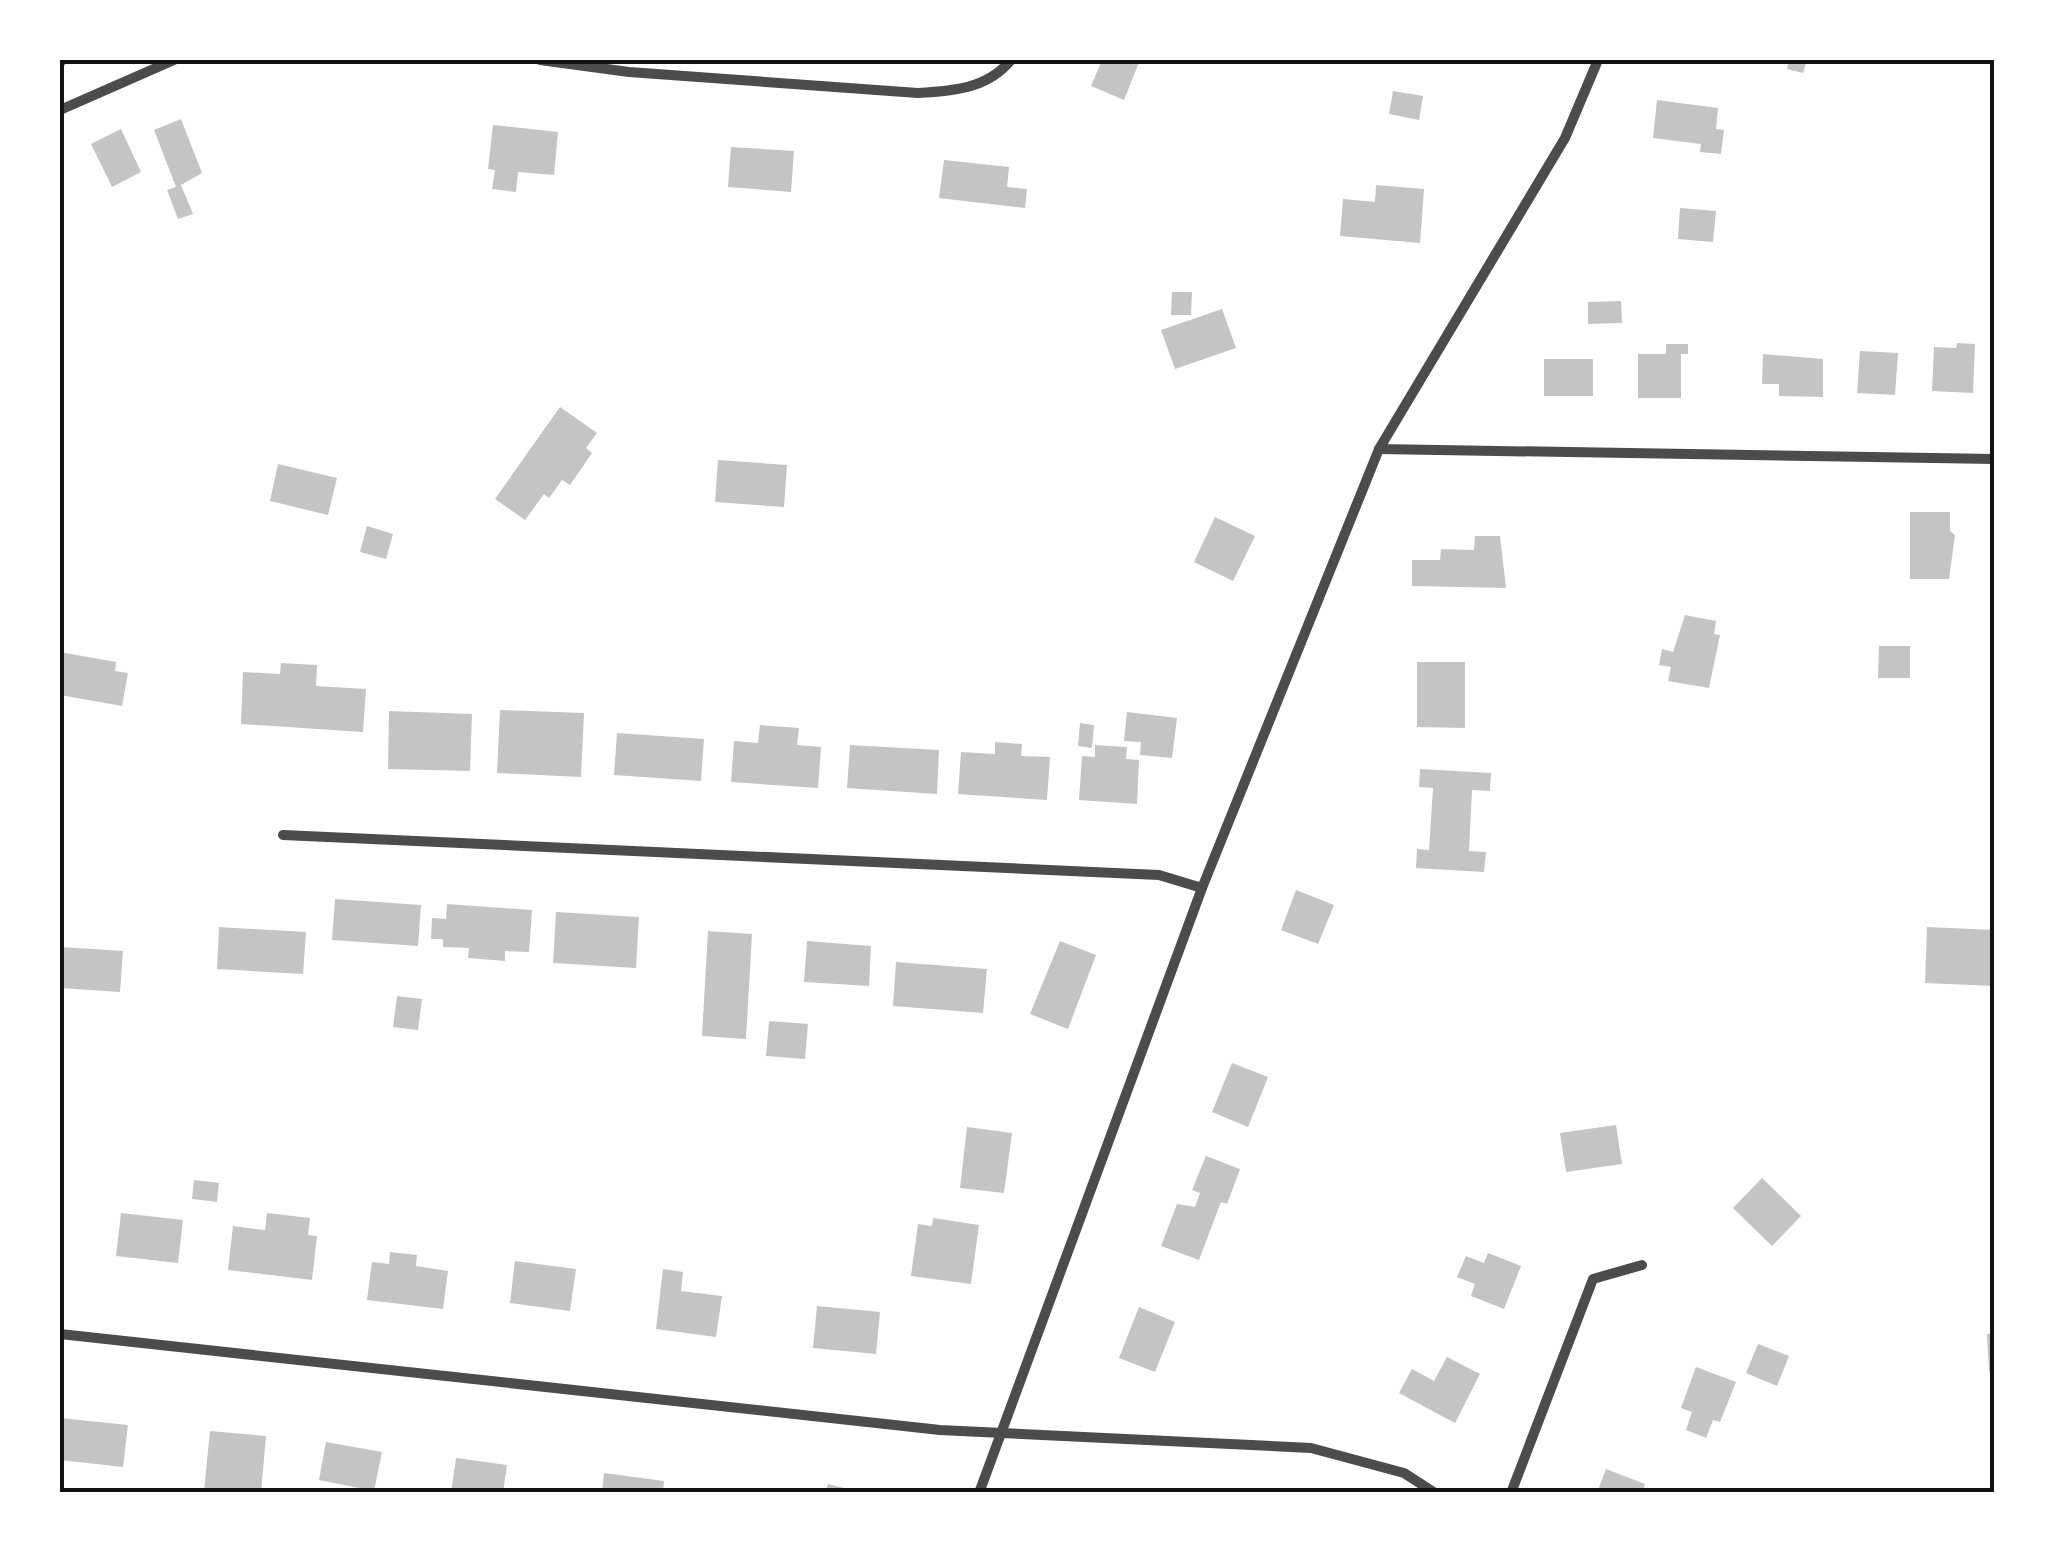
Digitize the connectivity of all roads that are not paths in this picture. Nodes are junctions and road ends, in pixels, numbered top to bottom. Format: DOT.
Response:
graph roads {
  1 [pos="174,60"];
  2 [pos="540,60"];
  3 [pos="1011,60"];
  4 [pos="1598,60"];
  5 [pos="60,110"];
  6 [pos="1379,448"];
  7 [pos="1995,459"];
  8 [pos="284,835"];
  9 [pos="1202,888"];
  10 [pos="1642,1265"];
  11 [pos="60,1334"];
  12 [pos="1000,1433"];
  13 [pos="979,1493"];
  14 [pos="1436,1493"];
  15 [pos="1511,1493"];
  1 -- 5 [label="street"];
  2 -- 3 [label="street"];
  4 -- 6 [label="street"];
  6 -- 7 [label="street"];
  6 -- 9 [label="street"];
  8 -- 9 [label="street"];
  9 -- 12 [label="street"];
  10 -- 15 [label="street"];
  11 -- 12 [label="street"];
  12 -- 13 [label="street"];
  12 -- 14 [label="street"];
}
